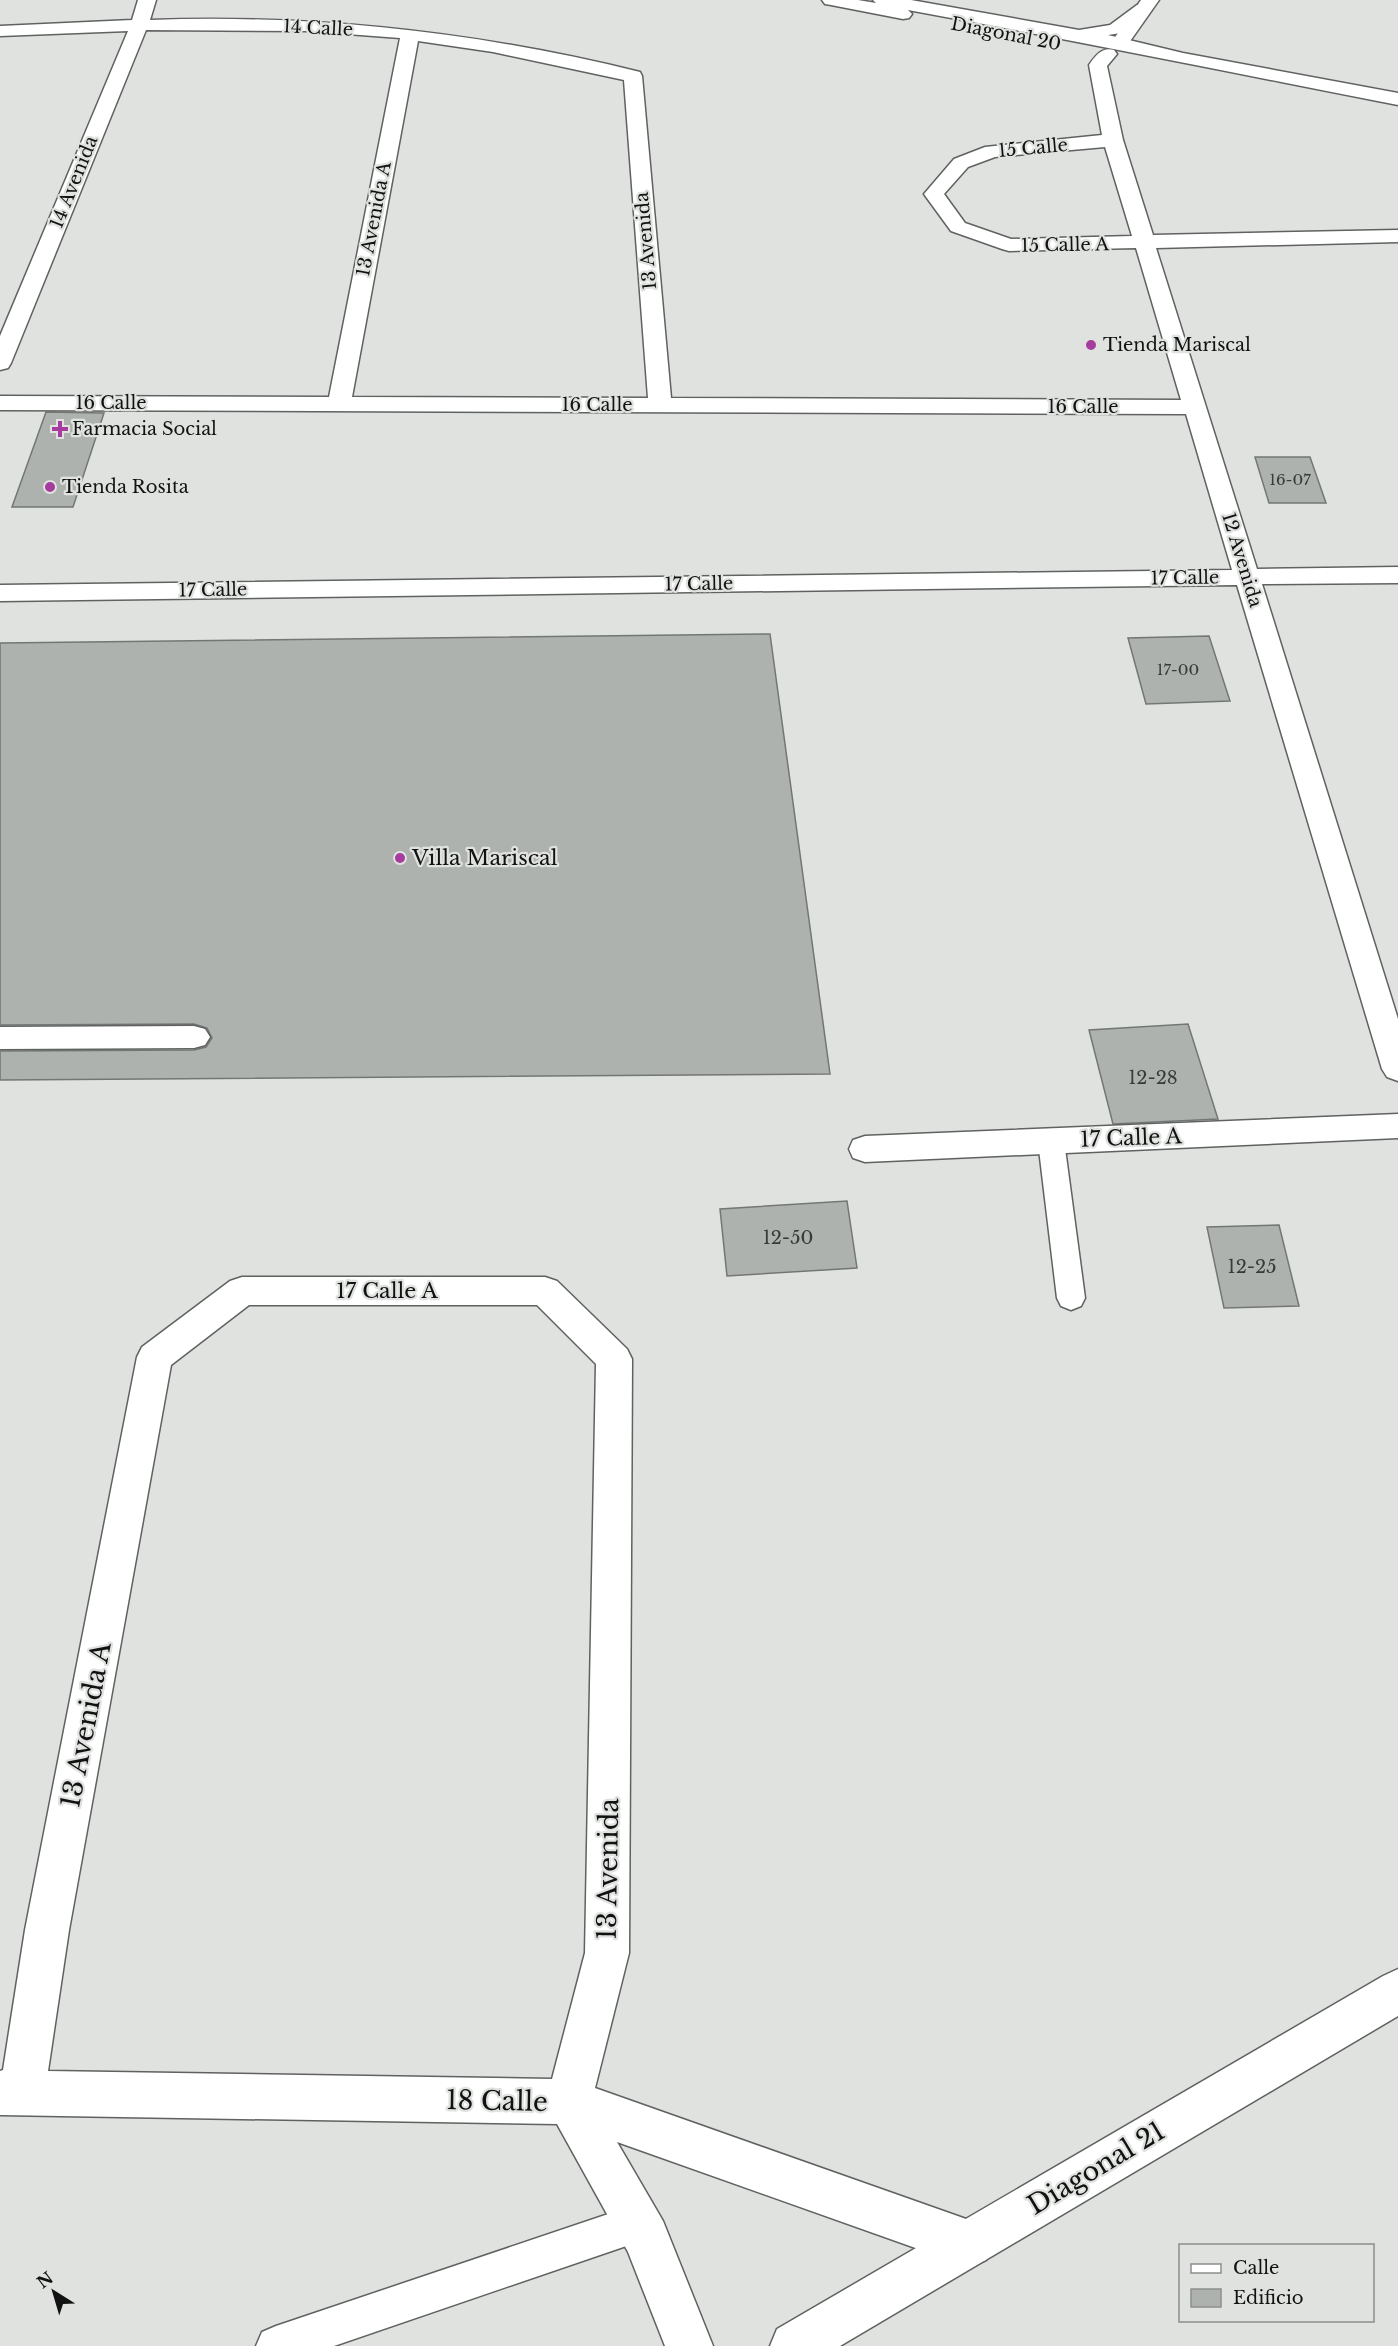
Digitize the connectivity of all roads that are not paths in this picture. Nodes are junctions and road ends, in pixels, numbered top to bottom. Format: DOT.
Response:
graph roads {
  1 [pos="147,0"];
  2 [pos="831,0"];
  3 [pos="882,0"];
  4 [pos="1147,5"];
  5 [pos="139,25"];
  6 [pos="1026,28"];
  7 [pos="0,31"];
  8 [pos="410,34"];
  9 [pos="1114,48"];
  10 [pos="633,76"];
  11 [pos="1398,99"];
  12 [pos="1113,140"];
  13 [pos="934,194"];
  14 [pos="1398,236"];
  15 [pos="1143,243"];
  16 [pos="0,363"];
  17 [pos="0,403"];
  18 [pos="339,404"];
  19 [pos="660,405"];
  20 [pos="1195,407"];
  21 [pos="1398,575"];
  22 [pos="1247,577"];
  23 [pos="0,593"];
  24 [pos="194,1037"];
  25 [pos="0,1038"];
  26 [pos="1398,1069"];
  27 [pos="1398,1126"];
  28 [pos="1052,1141"];
  29 [pos="865,1149"];
  30 [pos="1071,1298"];
  31 [pos="155,1357"];
  32 [pos="614,1359"];
  33 [pos="1398,1990"];
  34 [pos="11,2093"];
  35 [pos="569,2102"];
  36 [pos="638,2223"];
  37 [pos="969,2243"];
  38 [pos="276,2346"];
  39 [pos="689,2346"];
  40 [pos="794,2346"];
  1 -- 5 [label="street, 14 Avenida"];
  2 -- 9 [label="street, Diagonal 20"];
  3 -- 6 [label="street, Diagonal 20"];
  4 -- 6 [label="street"];
  4 -- 9 [label="street, 12 Avenida"];
  5 -- 7 [label="street, 14 Calle"];
  5 -- 8 [label="street, 14 Calle"];
  5 -- 16 [label="street, 14 Avenida"];
  6 -- 9 [label="street, Diagonal 20"];
  8 -- 10 [label="street, 14 Calle"];
  8 -- 18 [label="street, 13 Avenida A"];
  9 -- 11 [label="street, Diagonal 20"];
  9 -- 12 [label="street, 12 Avenida"];
  10 -- 19 [label="street, 13 Avenida"];
  12 -- 13 [label="street, 15 Calle"];
  12 -- 15 [label="street, 12 Avenida"];
  13 -- 15 [label="street, 15 Calle A"];
  14 -- 15 [label="street, 15 Calle A"];
  15 -- 20 [label="street, 12 Avenida"];
  17 -- 18 [label="street, 16 Calle"];
  18 -- 19 [label="street, 16 Calle"];
  19 -- 20 [label="street, 16 Calle"];
  20 -- 22 [label="street, 12 Avenida"];
  21 -- 22 [label="street, 17 Calle"];
  22 -- 23 [label="street, 17 Calle"];
  22 -- 26 [label="street, 12 Avenida"];
  24 -- 25 [label="street"];
  27 -- 28 [label="street, 17 Calle A"];
  28 -- 29 [label="street, 17 Calle A"];
  28 -- 30 [label="lane"];
  31 -- 32 [label="street, 17 Calle A"];
  31 -- 34 [label="street, 13 Avenida A"];
  32 -- 35 [label="street, 13 Avenida"];
  33 -- 37 [label="street, Diagonal 21"];
  34 -- 35 [label="street, 18 Calle"];
  35 -- 36 [label="street"];
  35 -- 37 [label="street, 18 Calle"];
  36 -- 38 [label="lane"];
  36 -- 39 [label="street"];
  37 -- 40 [label="street, Diagonal 21"];
}
